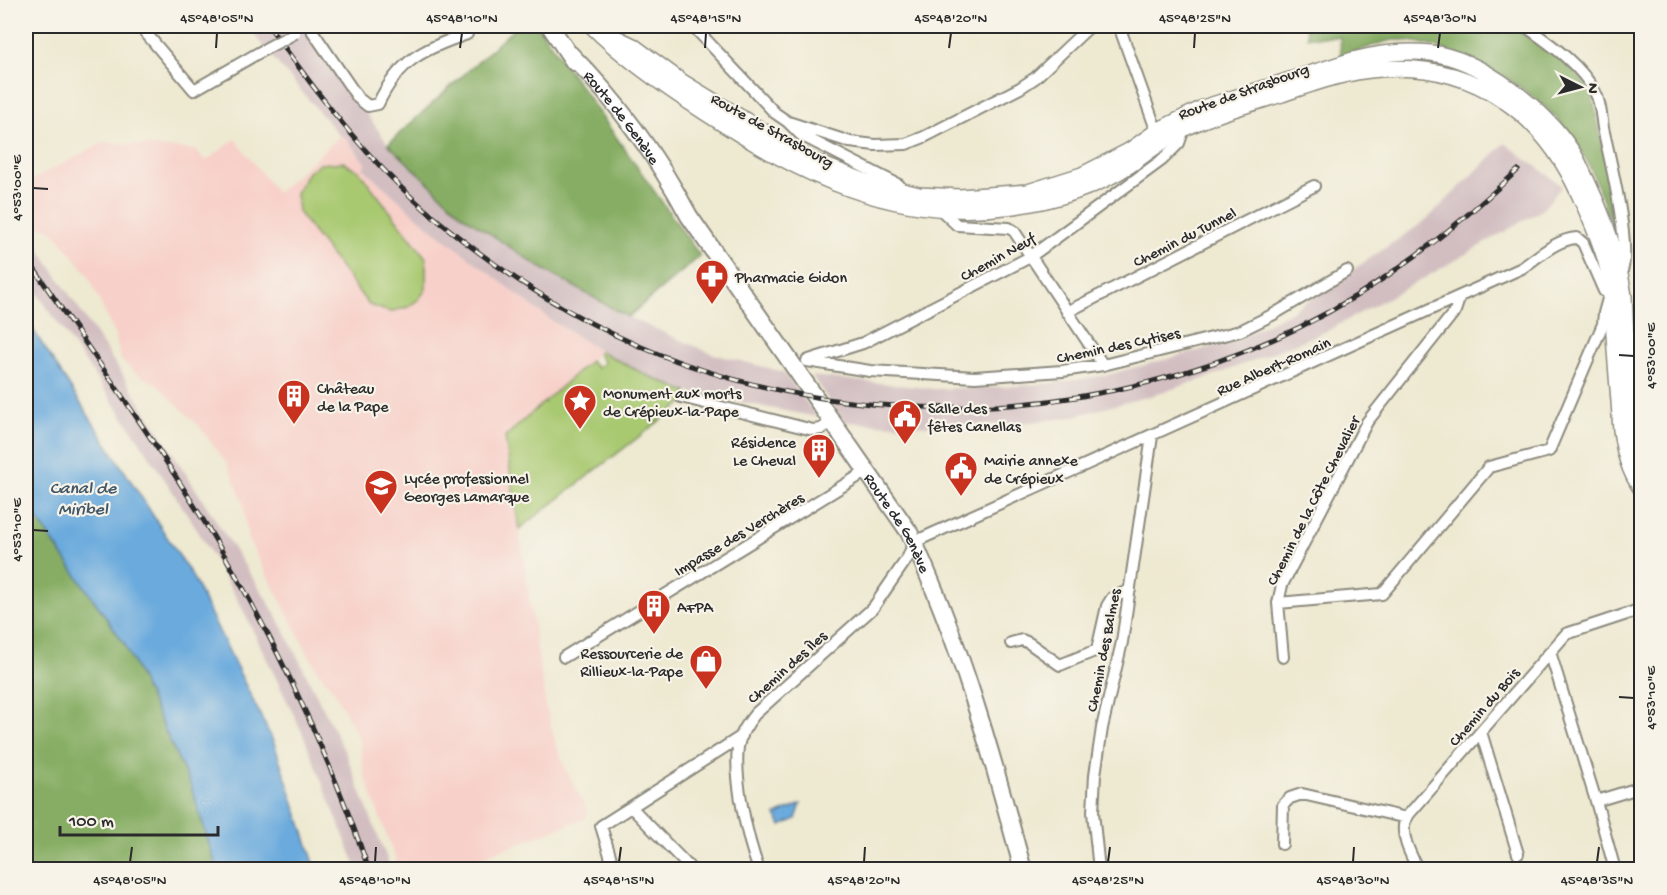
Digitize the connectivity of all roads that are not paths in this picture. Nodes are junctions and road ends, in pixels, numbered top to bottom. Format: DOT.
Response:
graph roads {
  1 [pos="140,26"];
  2 [pos="308,26"];
  3 [pos="550,26"];
  4 [pos="592,26"];
  5 [pos="601,26"];
  6 [pos="693,26"];
  7 [pos="1090,26"];
  8 [pos="1119,26"];
  9 [pos="1525,26"];
  10 [pos="467,34"];
  11 [pos="788,122"];
  12 [pos="1184,129"];
  13 [pos="1159,137"];
  14 [pos="1314,186"];
  15 [pos="919,195"];
  16 [pos="941,210"];
  17 [pos="1030,257"];
  18 [pos="1347,272"];
  19 [pos="1621,274"];
  20 [pos="1460,296"];
  21 [pos="1615,296"];
  22 [pos="1068,312"];
  23 [pos="801,364"];
  24 [pos="1103,365"];
  25 [pos="681,397"];
  26 [pos="833,421"];
  27 [pos="1152,436"];
  28 [pos="1641,466"];
  29 [pos="867,471"];
  30 [pos="1641,490"];
  31 [pos="914,542"];
  32 [pos="1130,590"];
  33 [pos="1278,603"];
  34 [pos="1641,609"];
  35 [pos="1011,643"];
  36 [pos="1550,652"];
  37 [pos="564,657"];
  38 [pos="1283,657"];
  39 [pos="1481,732"];
  40 [pos="742,736"];
  41 [pos="1641,787"];
  42 [pos="1596,801"];
  43 [pos="631,807"];
  44 [pos="1407,818"];
  45 [pos="1282,844"];
  46 [pos="1518,854"];
  47 [pos="618,870"];
  48 [pos="692,870"];
  49 [pos="759,870"];
  50 [pos="1023,870"];
  51 [pos="1099,870"];
  52 [pos="1418,870"];
  53 [pos="1615,870"];
  1 -- 2 [label="street, bridge"];
  2 -- 10 [label="street"];
  3 -- 23 [label="main road, Route de Genève"];
  4 -- 16 [label="main road, Route de Strasbourg"];
  5 -- 15 [label="main road, Route de Strasbourg"];
  6 -- 11 [label="street"];
  7 -- 11 [label="street"];
  8 -- 13 [label="street"];
  9 -- 19 [label="street"];
  11 -- 15 [label="street"];
  12 -- 13 [label="main road, Route de Strasbourg"];
  12 -- 17 [label="street, Chemin Neuf"];
  12 -- 21 [label="main road, Route de Strasbourg"];
  13 -- 15 [label="main road, Route de Strasbourg"];
  13 -- 16 [label="main road, Route de Strasbourg"];
  13 -- 19 [label="main road, Route de Strasbourg"];
  14 -- 22 [label="street, Chemin du Tunnel"];
  16 -- 17 [label="street"];
  17 -- 22 [label="street"];
  17 -- 23 [label="street, Chemin Neuf"];
  18 -- 24 [label="street, Chemin des Cytises"];
  19 -- 21 [label="main road, Route de Strasbourg"];
  20 -- 21 [label="street, Rue Albert-Romain"];
  20 -- 27 [label="street, Rue Albert-Romain"];
  20 -- 33 [label="street, Chemin de la Côte Chevalier"];
  21 -- 28 [label="main road, Route de Strasbourg"];
  21 -- 30 [label="main road, Route de Strasbourg"];
  21 -- 33 [label="street, Chemin de la Côte Chevalier"];
  22 -- 24 [label="street"];
  23 -- 24 [label="street, Chemin des Cytises"];
  23 -- 26 [label="main road, Route de Genève"];
  25 -- 26 [label="street"];
  26 -- 29 [label="main road, Route de Genève"];
  27 -- 31 [label="street, Rue Albert-Romain"];
  27 -- 32 [label="street, Chemin des Balmes"];
  29 -- 31 [label="main road, Route de Genève"];
  29 -- 37 [label="street, Impasse des Verchères"];
  31 -- 40 [label="street, Chemin des Îles"];
  31 -- 50 [label="main road, Route de Genève"];
  32 -- 35 [label="street"];
  32 -- 51 [label="street, Chemin des Balmes"];
  33 -- 38 [label="street, Chemin de la Côte Chevalier"];
  34 -- 36 [label="street, Chemin du Bois"];
  36 -- 39 [label="street, Chemin du Bois"];
  36 -- 42 [label="street"];
  39 -- 44 [label="street, Chemin du Bois"];
  39 -- 46 [label="street"];
  40 -- 43 [label="street"];
  40 -- 49 [label="street, Chemin des Îles"];
  41 -- 42 [label="street"];
  42 -- 53 [label="street"];
  43 -- 47 [label="street"];
  43 -- 48 [label="street"];
  44 -- 45 [label="street"];
  44 -- 52 [label="street"];
}
